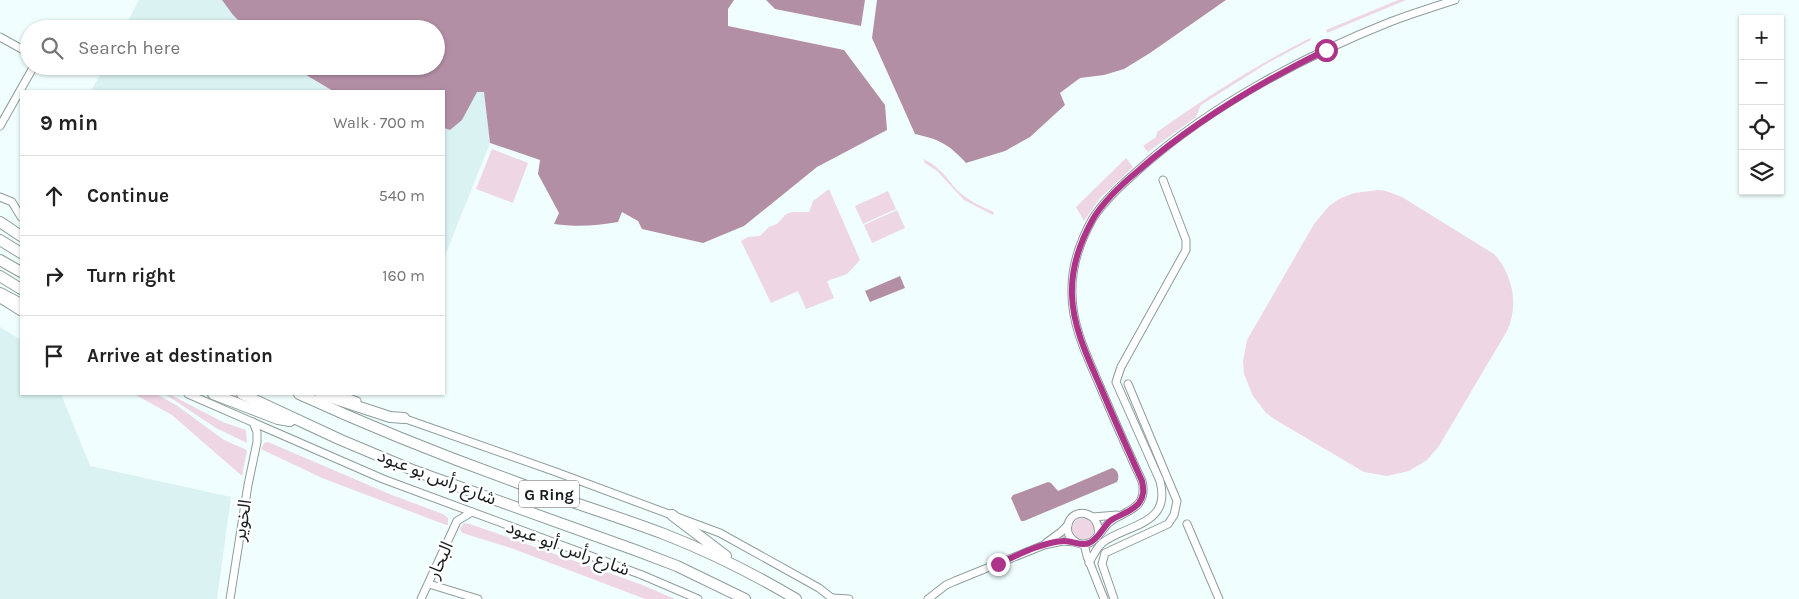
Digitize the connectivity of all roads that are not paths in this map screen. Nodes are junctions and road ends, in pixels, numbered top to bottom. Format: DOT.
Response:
graph roads {
  1 [pos="1455,0"];
  2 [pos="0,37"];
  3 [pos="20,47"];
  4 [pos="29,75"];
  5 [pos="20,90"];
  6 [pos="20,91"];
  7 [pos="0,126"];
  8 [pos="1163,180"];
  9 [pos="0,196"];
  10 [pos="20,215"];
  11 [pos="0,222"];
  12 [pos="20,235"];
  13 [pos="0,240"];
  14 [pos="20,252"];
  15 [pos="0,260"];
  16 [pos="20,271"];
  17 [pos="0,276"];
  18 [pos="20,288"];
  19 [pos="0,293"];
  20 [pos="0,299"];
  21 [pos="20,303"];
  22 [pos="20,311"];
  23 [pos="1128,384"];
  24 [pos="190,395"];
  25 [pos="216,395"];
  26 [pos="226,395"];
  27 [pos="244,395"];
  28 [pos="301,395"];
  29 [pos="323,395"];
  30 [pos="341,395"];
  31 [pos="264,413"];
  32 [pos="404,418"];
  33 [pos="253,422"];
  34 [pos="301,423"];
  35 [pos="272,431"];
  36 [pos="258,442"];
  37 [pos="451,505"];
  38 [pos="472,512"];
  39 [pos="1120,514"];
  40 [pos="672,515"];
  41 [pos="1093,517"];
  42 [pos="457,521"];
  43 [pos="1187,524"];
  44 [pos="1068,525"];
  45 [pos="1098,535"];
  46 [pos="1075,542"];
  47 [pos="1087,544"];
  48 [pos="1044,545"];
  49 [pos="1094,552"];
  50 [pos="1089,563"];
  51 [pos="740,568"];
  52 [pos="429,584"];
  53 [pos="230,599"];
  54 [pos="421,599"];
  55 [pos="478,599"];
  56 [pos="698,599"];
  57 [pos="745,599"];
  58 [pos="796,599"];
  59 [pos="833,599"];
  60 [pos="849,599"];
  61 [pos="928,599"];
  62 [pos="1104,599"];
  63 [pos="1114,599"];
  64 [pos="1219,599"];
  1 -- 39 [label="street"];
  2 -- 3 [label="street"];
  4 -- 5 [label="street"];
  6 -- 7 [label="street"];
  8 -- 49 [label="street"];
  9 -- 10 [label="street"];
  11 -- 12 [label="highway"];
  13 -- 14 [label="highway"];
  15 -- 16 [label="highway"];
  17 -- 18 [label="highway"];
  19 -- 21 [label="highway"];
  20 -- 22 [label="street"];
  23 -- 63 [label="street"];
  24 -- 33 [label="street, شارع رأس أبو عبود"];
  25 -- 31 [label="highway"];
  26 -- 31 [label="highway"];
  27 -- 34 [label="highway, شارع رأس بو عبود"];
  28 -- 51 [label="highway, شارع رأس بو عبود / G Ring"];
  29 -- 32 [label="highway"];
  30 -- 32 [label="street"];
  31 -- 34 [label="highway"];
  32 -- 40 [label="street"];
  33 -- 35 [label="street, شارع رأس أبو عبود"];
  33 -- 36 [label="street, الخوير"];
  34 -- 57 [label="highway, شارع رأس بو عبود / G Ring"];
  35 -- 36 [label="street"];
  35 -- 37 [label="street, شارع رأس أبو عبود"];
  36 -- 53 [label="street, الخوير"];
  37 -- 38 [label="street, شارع رأس أبو عبود"];
  37 -- 42 [label="street, البحار"];
  38 -- 42 [label="street, البحار"];
  38 -- 56 [label="street, شارع رأس أبو عبود"];
  39 -- 41 [label="street"];
  39 -- 45 [label="street"];
  40 -- 51 [label="highway"];
  40 -- 59 [label="street"];
  41 -- 44 [label="street"];
  41 -- 45 [label="street"];
  42 -- 52 [label="street, البحار"];
  43 -- 64 [label="street"];
  44 -- 46 [label="street"];
  44 -- 48 [label="street"];
  45 -- 47 [label="street"];
  46 -- 47 [label="street"];
  46 -- 48 [label="street"];
  47 -- 49 [label="street"];
  47 -- 50 [label="street"];
  48 -- 61 [label="street"];
  49 -- 50 [label="street"];
  50 -- 62 [label="street"];
  51 -- 58 [label="highway, شارع رأس بو عبود / G Ring"];
  52 -- 54 [label="street, البحار"];
  52 -- 55 [label="street"];
  59 -- 60 [label="street"];
}
